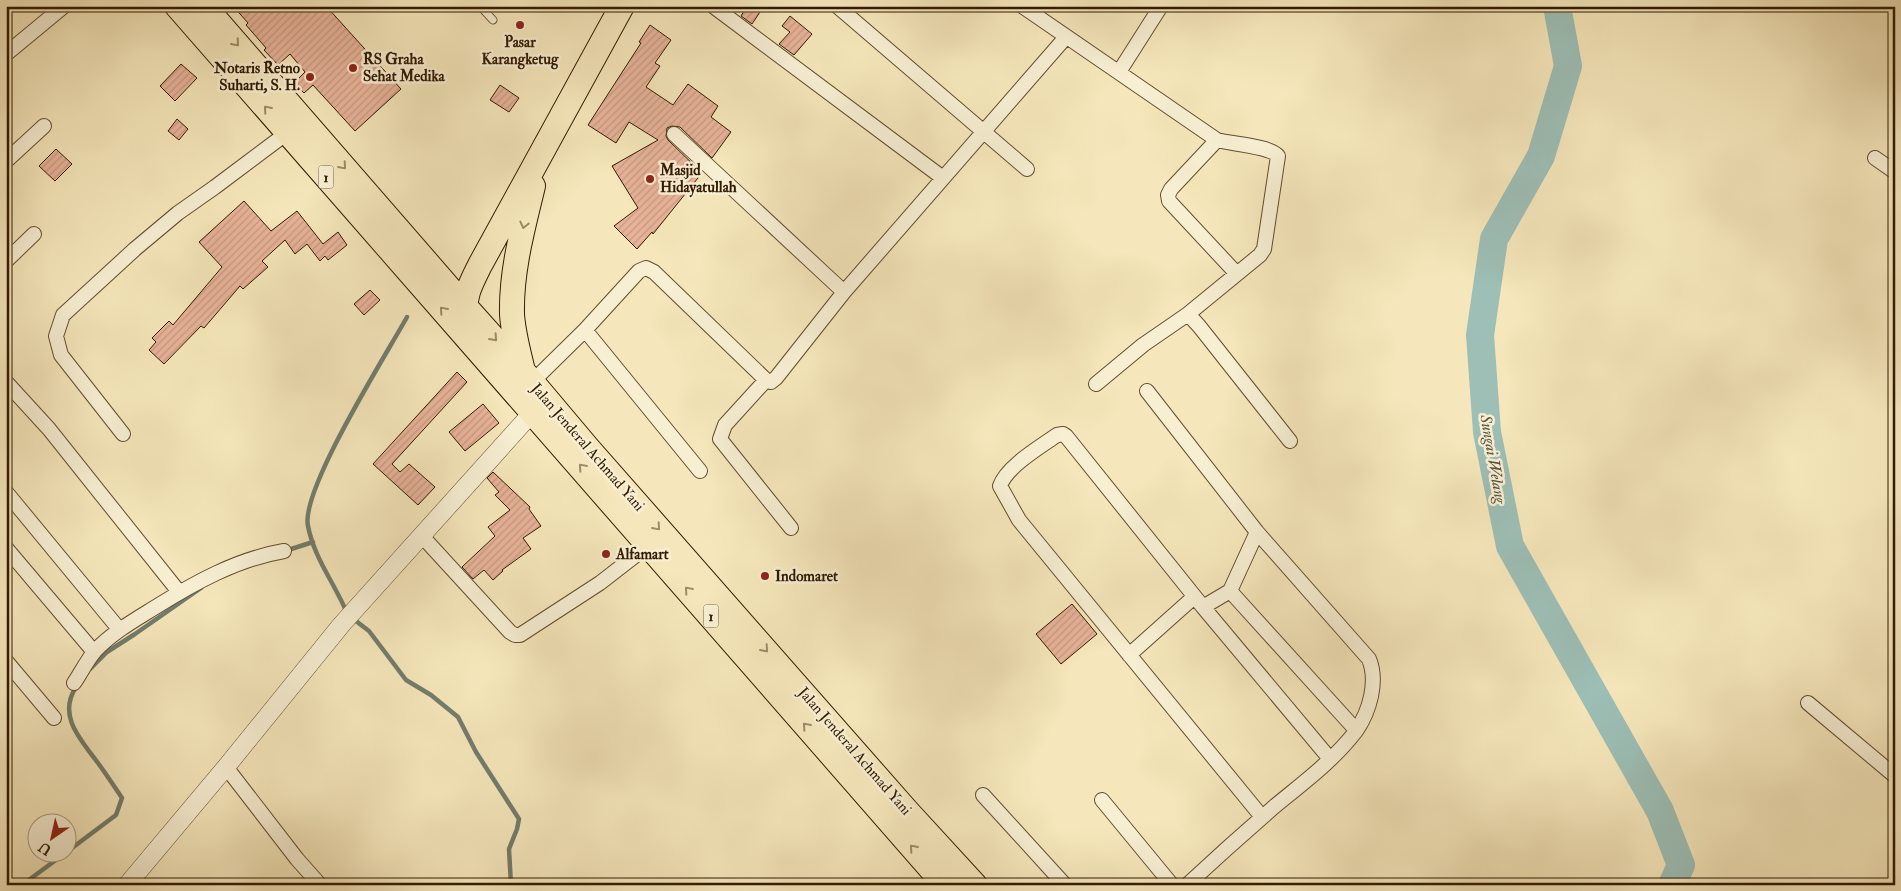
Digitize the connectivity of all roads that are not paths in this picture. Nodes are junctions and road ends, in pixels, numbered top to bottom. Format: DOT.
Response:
graph roads {
  1 [pos="64,6"];
  2 [pos="177,6"];
  3 [pos="204,6"];
  4 [pos="480,6"];
  5 [pos="622,6"];
  6 [pos="714,6"];
  7 [pos="837,6"];
  8 [pos="1022,6"];
  9 [pos="1161,6"];
  10 [pos="493,20"];
  11 [pos="1066,37"];
  12 [pos="6,54"];
  13 [pos="1119,72"];
  14 [pos="44,126"];
  15 [pos="983,132"];
  16 [pos="287,133"];
  17 [pos="674,134"];
  18 [pos="1217,140"];
  19 [pos="1875,158"];
  20 [pos="538,160"];
  21 [pos="6,161"];
  22 [pos="1027,169"];
  23 [pos="1895,172"];
  24 [pos="944,178"];
  25 [pos="34,234"];
  26 [pos="6,261"];
  27 [pos="1237,274"];
  28 [pos="844,292"];
  29 [pos="464,306"];
  30 [pos="1188,314"];
  31 [pos="585,330"];
  32 [pos="475,347"];
  33 [pos="528,376"];
  34 [pos="766,380"];
  35 [pos="6,382"];
  36 [pos="1096,384"];
  37 [pos="1147,391"];
  38 [pos="532,413"];
  39 [pos="123,434"];
  40 [pos="1290,440"];
  41 [pos="700,471"];
  42 [pos="6,492"];
  43 [pos="791,528"];
  44 [pos="1257,532"];
  45 [pos="421,535"];
  46 [pos="649,545"];
  47 [pos="6,548"];
  48 [pos="284,551"];
  49 [pos="1230,591"];
  50 [pos="180,592"];
  51 [pos="1198,602"];
  52 [pos="119,629"];
  53 [pos="94,652"];
  54 [pos="1129,655"];
  55 [pos="6,661"];
  56 [pos="74,684"];
  57 [pos="1808,702"];
  58 [pos="54,718"];
  59 [pos="1356,730"];
  60 [pos="1330,759"];
  61 [pos="226,767"];
  62 [pos="1895,776"];
  63 [pos="984,795"];
  64 [pos="1102,800"];
  65 [pos="1262,817"];
  66 [pos="944,875"];
  67 [pos="127,885"];
  68 [pos="320,885"];
  69 [pos="975,885"];
  70 [pos="1065,885"];
  71 [pos="1172,885"];
  72 [pos="1187,885"];
  1 -- 12 [label="street"];
  16 -- 2 [label="highway, Jalan Jenderal Achmad Yani / 1, one-way"];
  3 -- 29 [label="highway, Jalan Jenderal Achmad Yani / 1, one-way"];
  4 -- 10 [label="lane"];
  5 -- 20 [label="highway"];
  6 -- 24 [label="street"];
  7 -- 15 [label="street"];
  8 -- 11 [label="street"];
  9 -- 13 [label="street"];
  11 -- 13 [label="street"];
  11 -- 15 [label="street"];
  13 -- 18 [label="street"];
  14 -- 21 [label="street"];
  15 -- 22 [label="street"];
  15 -- 24 [label="street"];
  32 -- 16 [label="highway, Jalan Jenderal Achmad Yani / 1, one-way"];
  16 -- 39 [label="street"];
  17 -- 28 [label="street"];
  18 -- 27 [label="street"];
  18 -- 27 [label="street"];
  19 -- 23 [label="street"];
  20 -- 29 [label="highway"];
  20 -- 33 [label="highway, one-way"];
  24 -- 28 [label="street"];
  25 -- 26 [label="street"];
  27 -- 30 [label="street"];
  28 -- 34 [label="street"];
  29 -- 32 [label="highway"];
  29 -- 33 [label="highway, Jalan Jenderal Achmad Yani / 1, one-way"];
  30 -- 36 [label="street"];
  30 -- 40 [label="street"];
  31 -- 33 [label="street"];
  31 -- 34 [label="street"];
  31 -- 41 [label="street"];
  32 -- 38 [label="highway, Jalan Jenderal Achmad Yani / 1"];
  33 -- 66 [label="highway, Jalan Jenderal Achmad Yani / 1, one-way"];
  34 -- 43 [label="street"];
  35 -- 50 [label="street"];
  37 -- 44 [label="street"];
  38 -- 45 [label="street"];
  46 -- 38 [label="highway, Jalan Jenderal Achmad Yani / 1, one-way"];
  42 -- 52 [label="street"];
  44 -- 49 [label="street"];
  44 -- 59 [label="street"];
  45 -- 46 [label="street"];
  45 -- 61 [label="street"];
  66 -- 46 [label="highway, Jalan Jenderal Achmad Yani / 1, one-way"];
  47 -- 53 [label="street"];
  48 -- 50 [label="street"];
  49 -- 51 [label="street"];
  49 -- 59 [label="street"];
  50 -- 52 [label="street"];
  51 -- 54 [label="street"];
  51 -- 54 [label="street"];
  51 -- 60 [label="street"];
  52 -- 53 [label="street"];
  53 -- 56 [label="street"];
  54 -- 65 [label="street"];
  55 -- 58 [label="street"];
  57 -- 62 [label="street"];
  59 -- 60 [label="street"];
  60 -- 65 [label="street"];
  61 -- 67 [label="street"];
  61 -- 68 [label="street"];
  63 -- 70 [label="street"];
  64 -- 71 [label="street"];
  65 -- 72 [label="street"];
  66 -- 69 [label="highway, Jalan Jenderal Achmad Yani / 1"];
}
